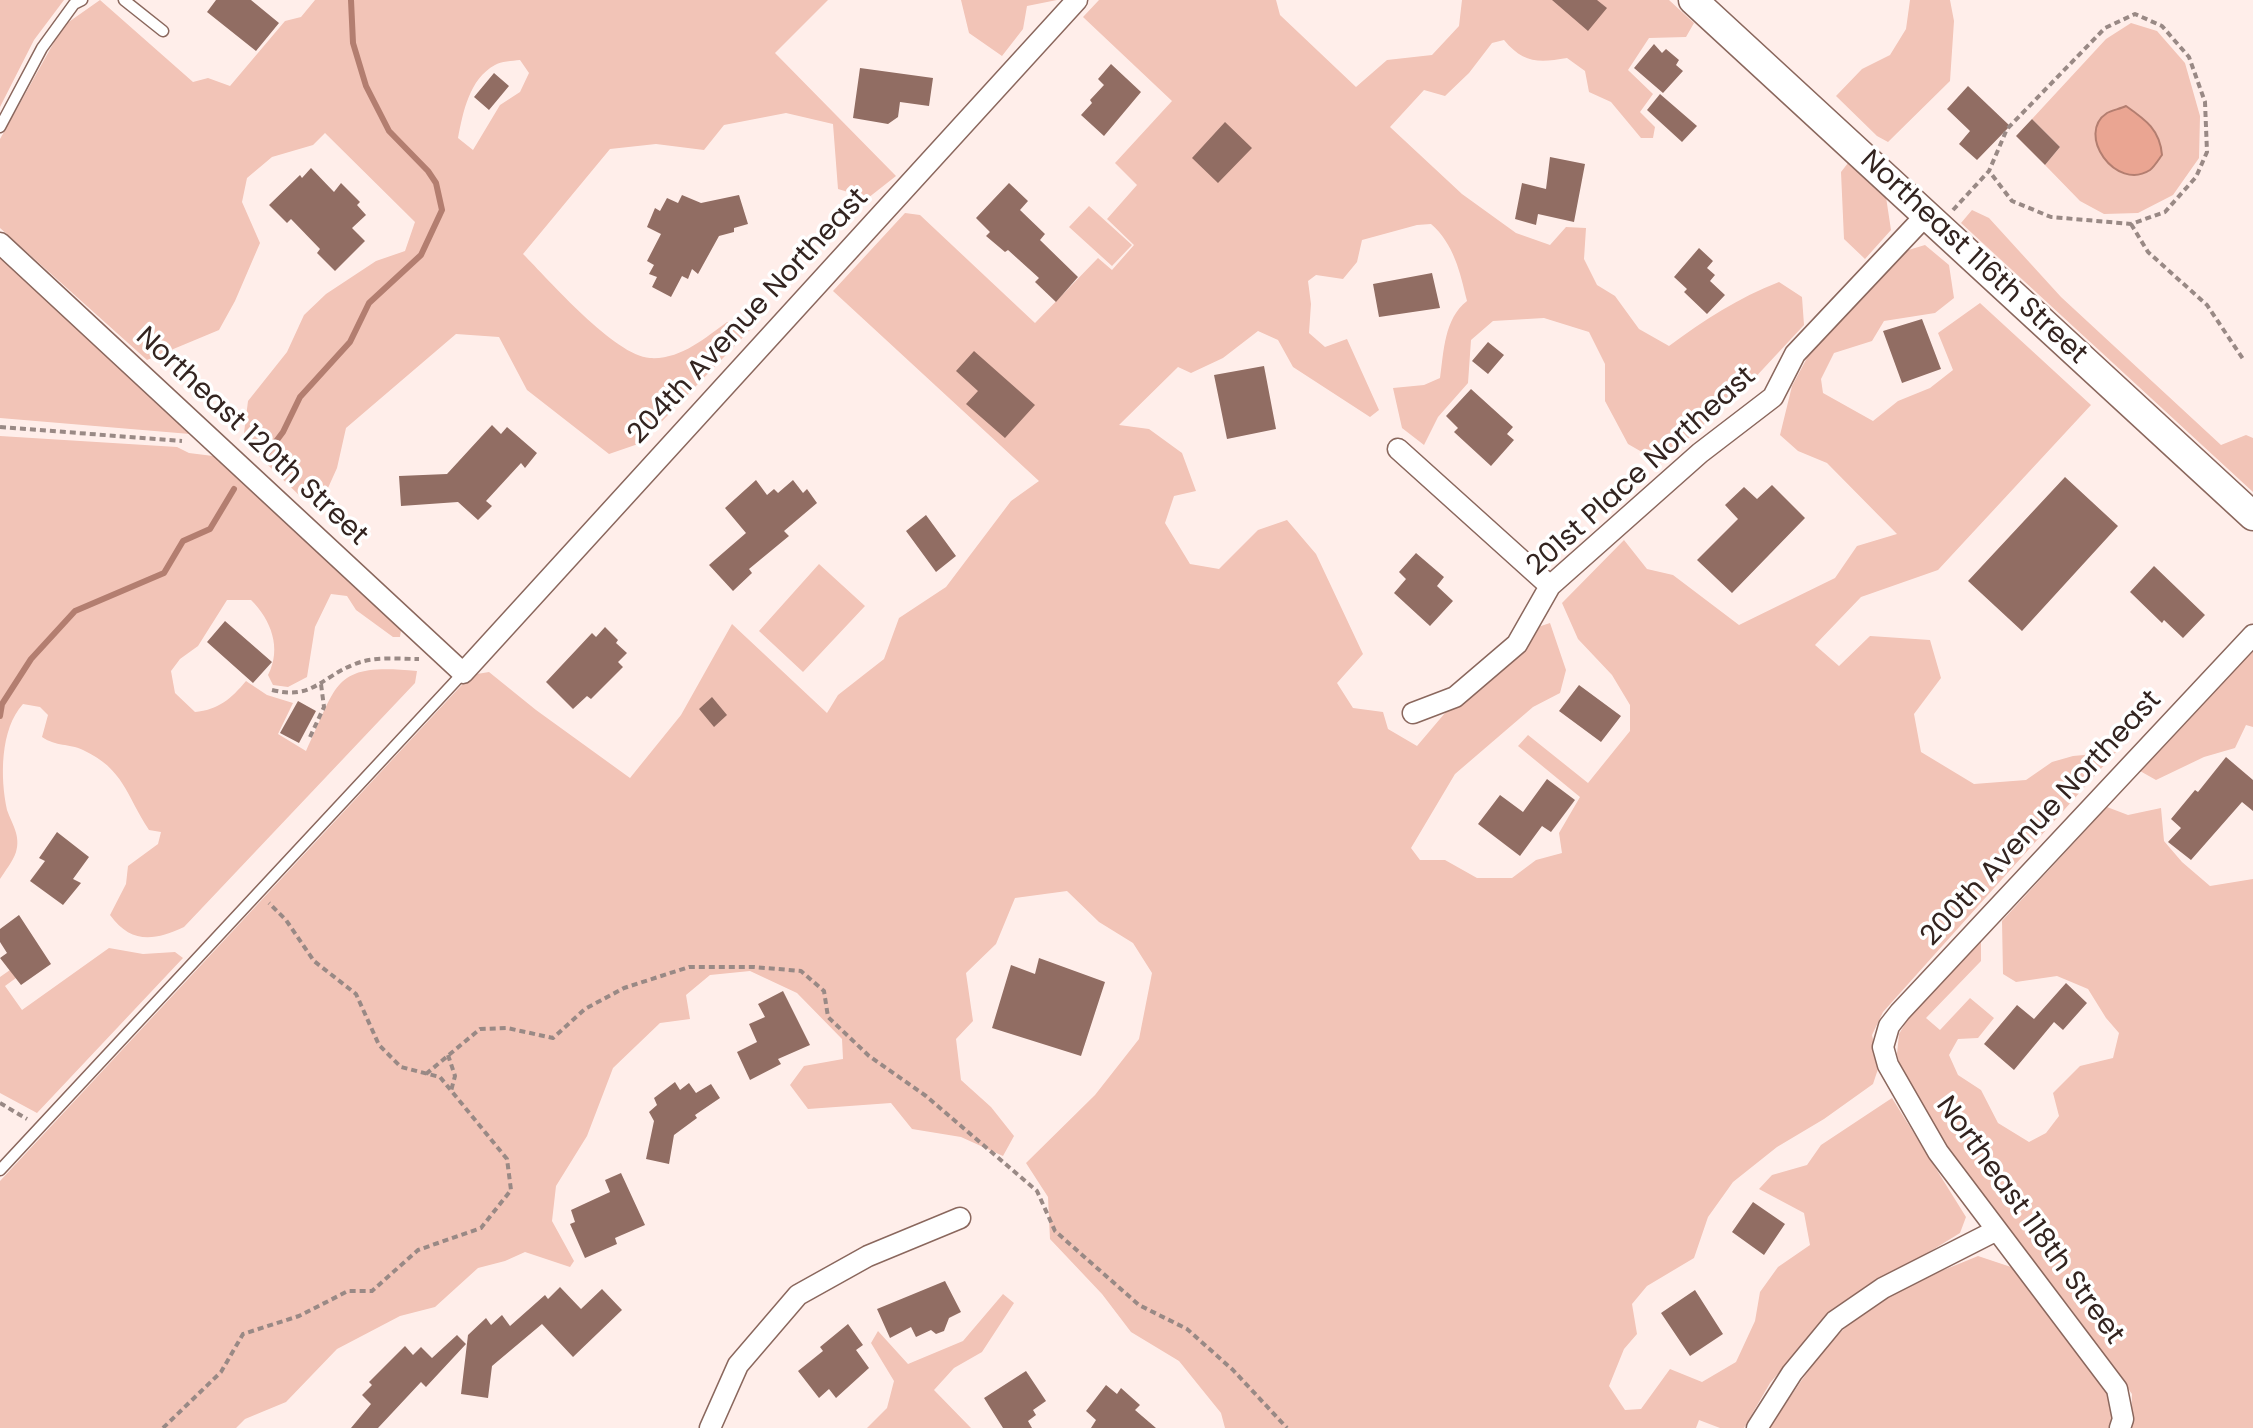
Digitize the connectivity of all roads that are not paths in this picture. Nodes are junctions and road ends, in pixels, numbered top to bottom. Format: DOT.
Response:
graph roads {
  1 [pos="82,0"];
  2 [pos="124,0"];
  3 [pos="1077,0"];
  4 [pos="1693,0"];
  5 [pos="163,31"];
  6 [pos="0,127"];
  7 [pos="1932,221"];
  8 [pos="0,243"];
  9 [pos="1398,449"];
  10 [pos="2253,516"];
  11 [pos="1550,586"];
  12 [pos="2253,635"];
  13 [pos="463,673"];
  14 [pos="1413,713"];
  15 [pos="1883,1047"];
  16 [pos="0,1170"];
  17 [pos="960,1218"];
  18 [pos="1997,1230"];
  19 [pos="710,1428"];
  20 [pos="1757,1428"];
  21 [pos="2120,1428"];
  1 -- 6 [label="lane"];
  2 -- 5 [label="lane"];
  3 -- 13 [label="street, 204th Avenue Northeast"];
  4 -- 7 [label="street, Northeast 116th Street"];
  7 -- 10 [label="street, Northeast 116th Street"];
  7 -- 11 [label="street, 201st Place Northeast"];
  8 -- 13 [label="street, Northeast 120th Street"];
  9 -- 11 [label="street"];
  11 -- 14 [label="street, 201st Place Northeast"];
  12 -- 15 [label="street, 200th Avenue Northeast"];
  13 -- 16 [label="lane"];
  15 -- 18 [label="street, Northeast 118th Street"];
  17 -- 19 [label="street"];
  18 -- 20 [label="street"];
  18 -- 21 [label="street, Northeast 118th Street"];
}
